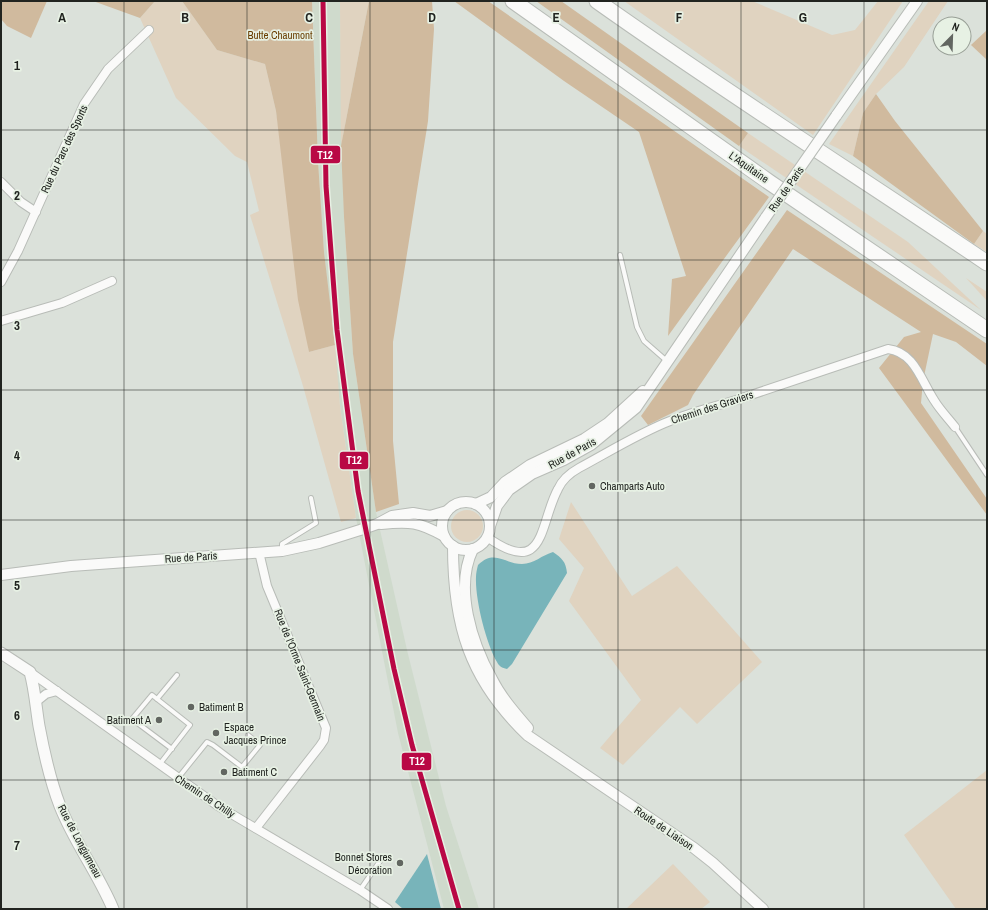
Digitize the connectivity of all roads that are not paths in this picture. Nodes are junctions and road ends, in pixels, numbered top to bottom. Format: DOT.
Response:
graph roads {
  1 [pos="513,1"];
  2 [pos="597,1"];
  3 [pos="917,1"];
  4 [pos="149,30"];
  5 [pos="830,160"];
  6 [pos="1,182"];
  7 [pos="36,212"];
  8 [pos="620,255"];
  9 [pos="987,262"];
  10 [pos="987,272"];
  11 [pos="112,281"];
  12 [pos="1,282"];
  13 [pos="1,321"];
  14 [pos="985,327"];
  15 [pos="668,363"];
  16 [pos="657,379"];
  17 [pos="955,428"];
  18 [pos="987,475"];
  19 [pos="311,498"];
  20 [pos="476,504"];
  21 [pos="447,512"];
  22 [pos="377,524"];
  23 [pos="490,526"];
  24 [pos="444,536"];
  25 [pos="488,537"];
  26 [pos="453,546"];
  27 [pos="473,549"];
  28 [pos="282,551"];
  29 [pos="258,552"];
  30 [pos="1,576"];
  31 [pos="1,653"];
  32 [pos="30,672"];
  33 [pos="177,675"];
  34 [pos="57,691"];
  35 [pos="157,699"];
  36 [pos="36,702"];
  37 [pos="248,735"];
  38 [pos="172,749"];
  39 [pos="557,756"];
  40 [pos="159,765"];
  41 [pos="177,778"];
  42 [pos="256,828"];
  43 [pos="380,861"];
  44 [pos="360,890"];
  45 [pos="383,907"];
  46 [pos="113,909"];
  47 [pos="763,909"];
  1 -- 14 [label="highway, L'Aquitaine"];
  2 -- 5 [label="highway"];
  3 -- 15 [label="street, Rue de Paris, bridge"];
  4 -- 7 [label="street, Rue du Parc des Sports"];
  5 -- 9 [label="highway"];
  5 -- 10 [label="highway"];
  6 -- 7 [label="street"];
  7 -- 12 [label="street, Rue du Parc des Sports"];
  8 -- 15 [label="lane"];
  11 -- 13 [label="street"];
  15 -- 16 [label="street, Rue de Paris"];
  16 -- 20 [label="street, Rue de Paris"];
  16 -- 23 [label="street, Rue de Paris"];
  17 -- 18 [label="lane"];
  17 -- 25 [label="street, Chemin des Graviers"];
  19 -- 28 [label="lane"];
  20 -- 21 [label="street"];
  20 -- 23 [label="street"];
  21 -- 22 [label="street, Rue de Paris"];
  21 -- 24 [label="street"];
  22 -- 24 [label="street, Rue de Paris"];
  22 -- 28 [label="street, Rue de Paris"];
  23 -- 25 [label="street"];
  24 -- 26 [label="street"];
  25 -- 27 [label="street"];
  26 -- 27 [label="street"];
  26 -- 39 [label="street, Route de Liaison"];
  27 -- 39 [label="street, Route de Liaison"];
  28 -- 29 [label="street, Rue de Paris"];
  29 -- 30 [label="street, Rue de Paris"];
  29 -- 42 [label="street, Rue de l'Orme Saint-Germain"];
  31 -- 32 [label="main road"];
  32 -- 34 [label="street, Chemin de Chilly"];
  32 -- 36 [label="main road, Rue de Longjumeau"];
  33 -- 35 [label="lane"];
  34 -- 36 [label="street"];
  34 -- 40 [label="street, Chemin de Chilly"];
  35 -- 38 [label="lane"];
  35 -- 38 [label="lane"];
  36 -- 46 [label="main road, Rue de Longjumeau"];
  37 -- 41 [label="lane"];
  38 -- 40 [label="lane"];
  39 -- 47 [label="street, Route de Liaison"];
  40 -- 41 [label="street, Chemin de Chilly"];
  41 -- 42 [label="street, Chemin de Chilly"];
  42 -- 44 [label="street, Chemin de Chilly"];
  43 -- 44 [label="lane"];
  44 -- 45 [label="street, Chemin de Chilly"];
}
